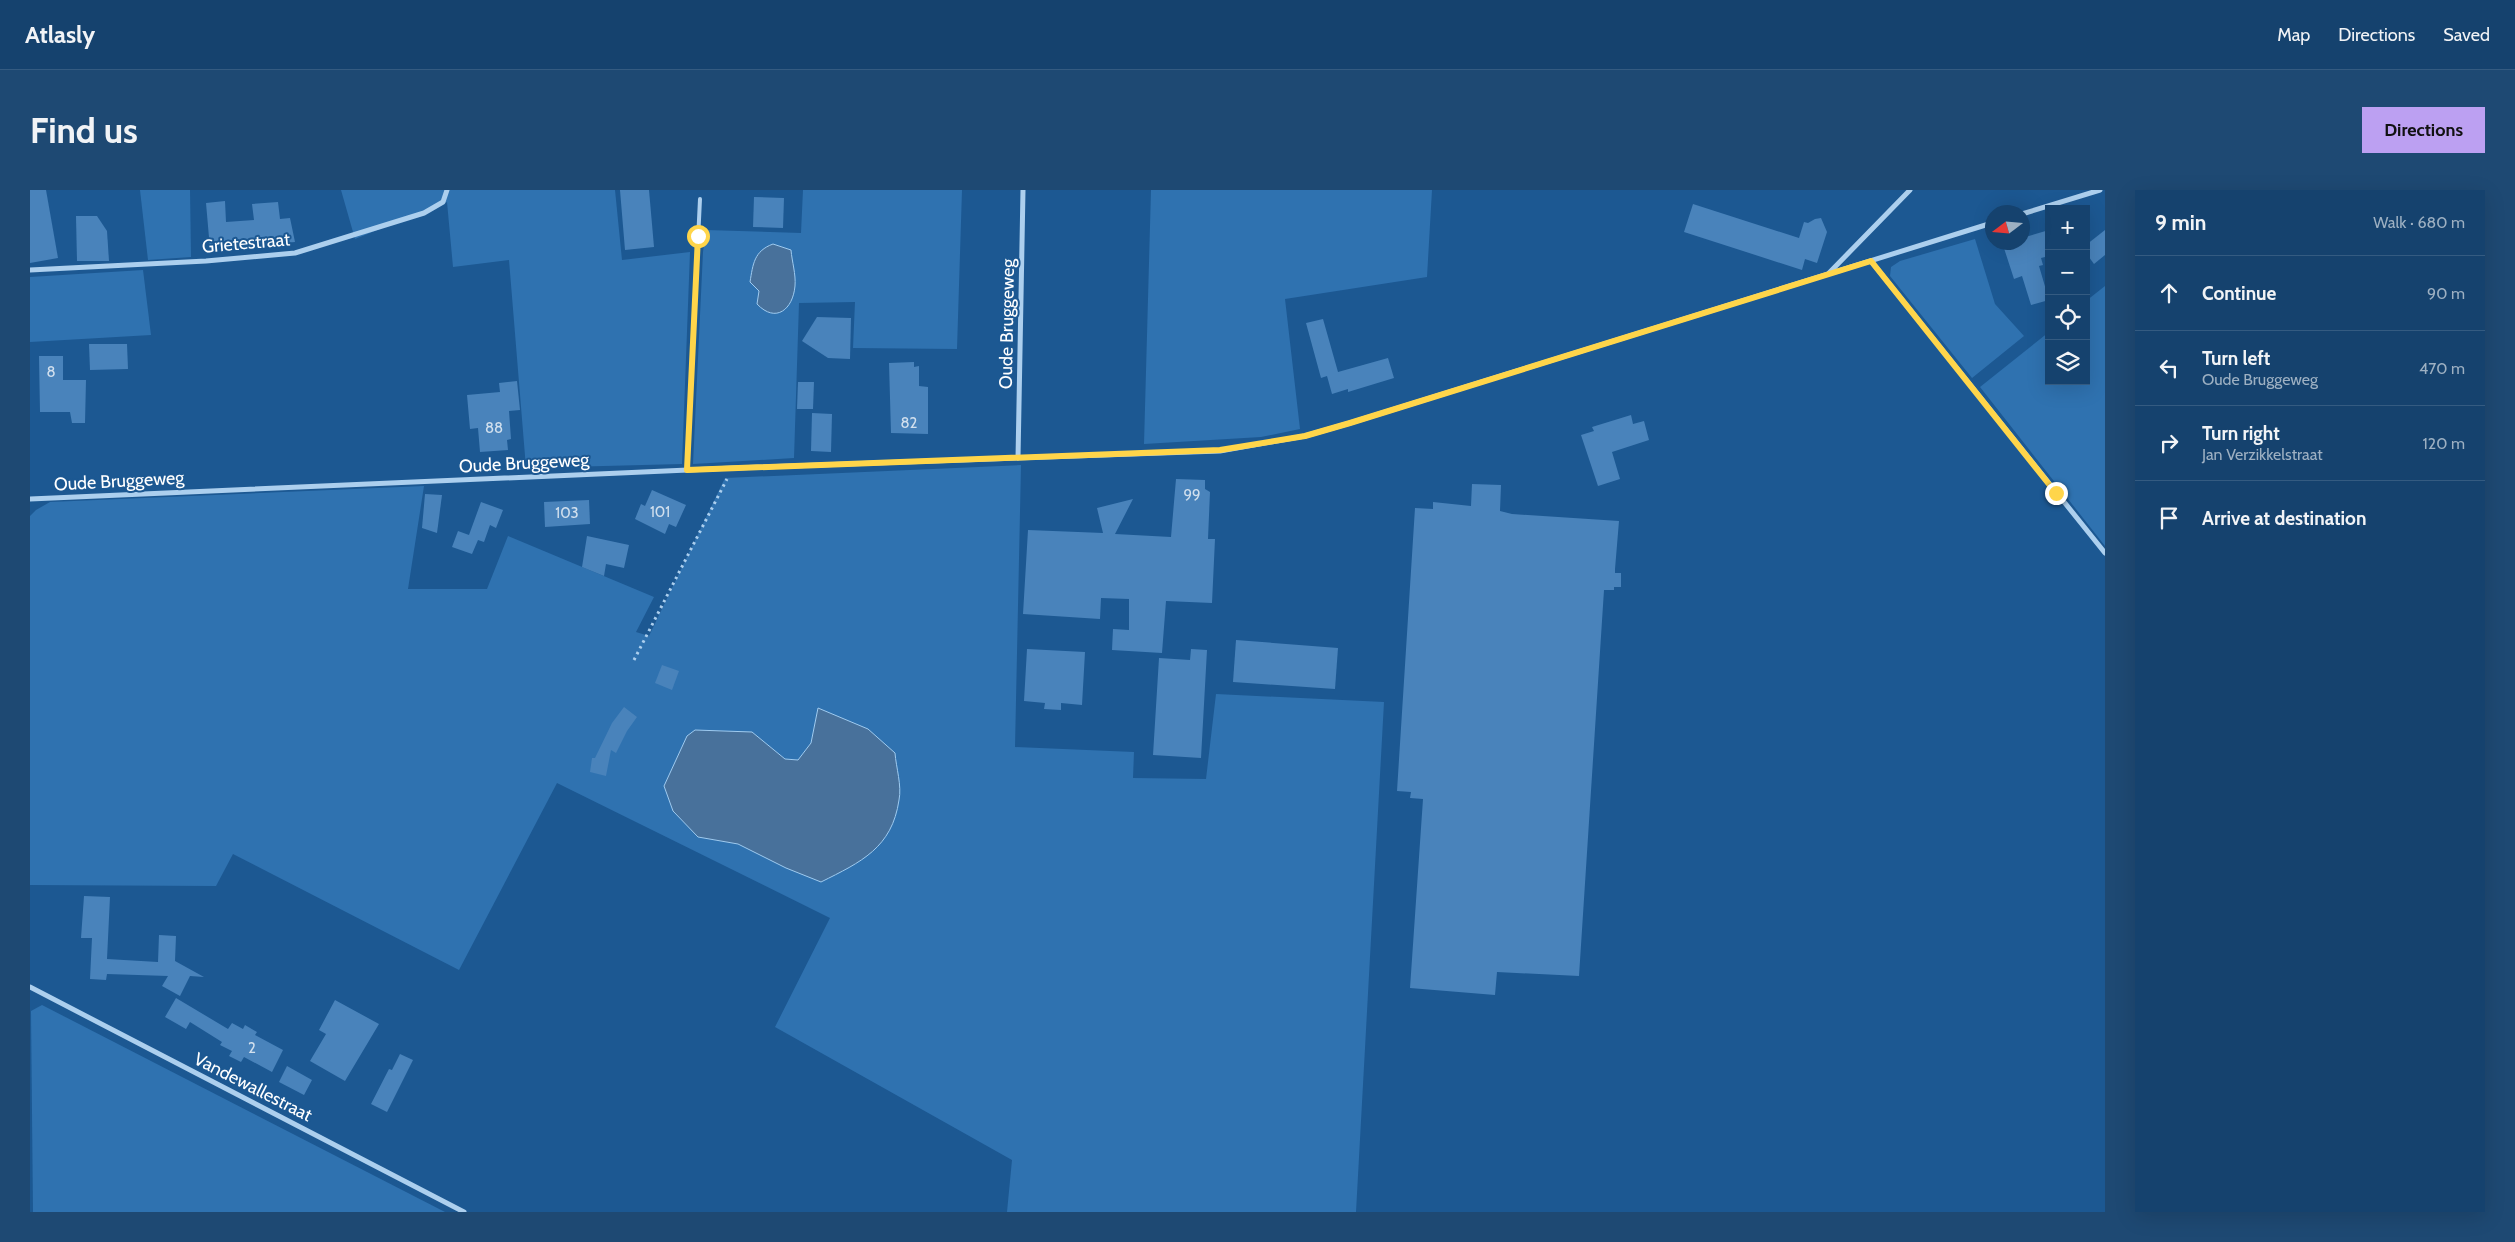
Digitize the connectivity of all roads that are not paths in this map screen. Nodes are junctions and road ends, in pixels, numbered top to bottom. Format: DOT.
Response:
graph roads {
  1 [pos="447,190"];
  2 [pos="1023,190"];
  3 [pos="1910,190"];
  4 [pos="2100,190"];
  5 [pos="700,199"];
  6 [pos="2030,212"];
  7 [pos="1985,225"];
  8 [pos="1871,261"];
  9 [pos="30,270"];
  10 [pos="1828,274"];
  11 [pos="1018,458"];
  12 [pos="687,470"];
  13 [pos="30,499"];
  14 [pos="2105,553"];
  15 [pos="30,987"];
  16 [pos="464,1212"];
  1 -- 9 [label="street, Grietestraat"];
  2 -- 11 [label="street, Oude Bruggeweg"];
  3 -- 10 [label="street"];
  4 -- 6 [label="street"];
  5 -- 12 [label="lane"];
  7 -- 8 [label="street, Oude Bruggeweg"];
  8 -- 10 [label="street, Oude Bruggeweg"];
  8 -- 14 [label="street"];
  10 -- 11 [label="street, Oude Bruggeweg"];
  11 -- 12 [label="street, Oude Bruggeweg"];
  12 -- 13 [label="street, Oude Bruggeweg"];
  15 -- 16 [label="street, Vandewallestraat"];
}
